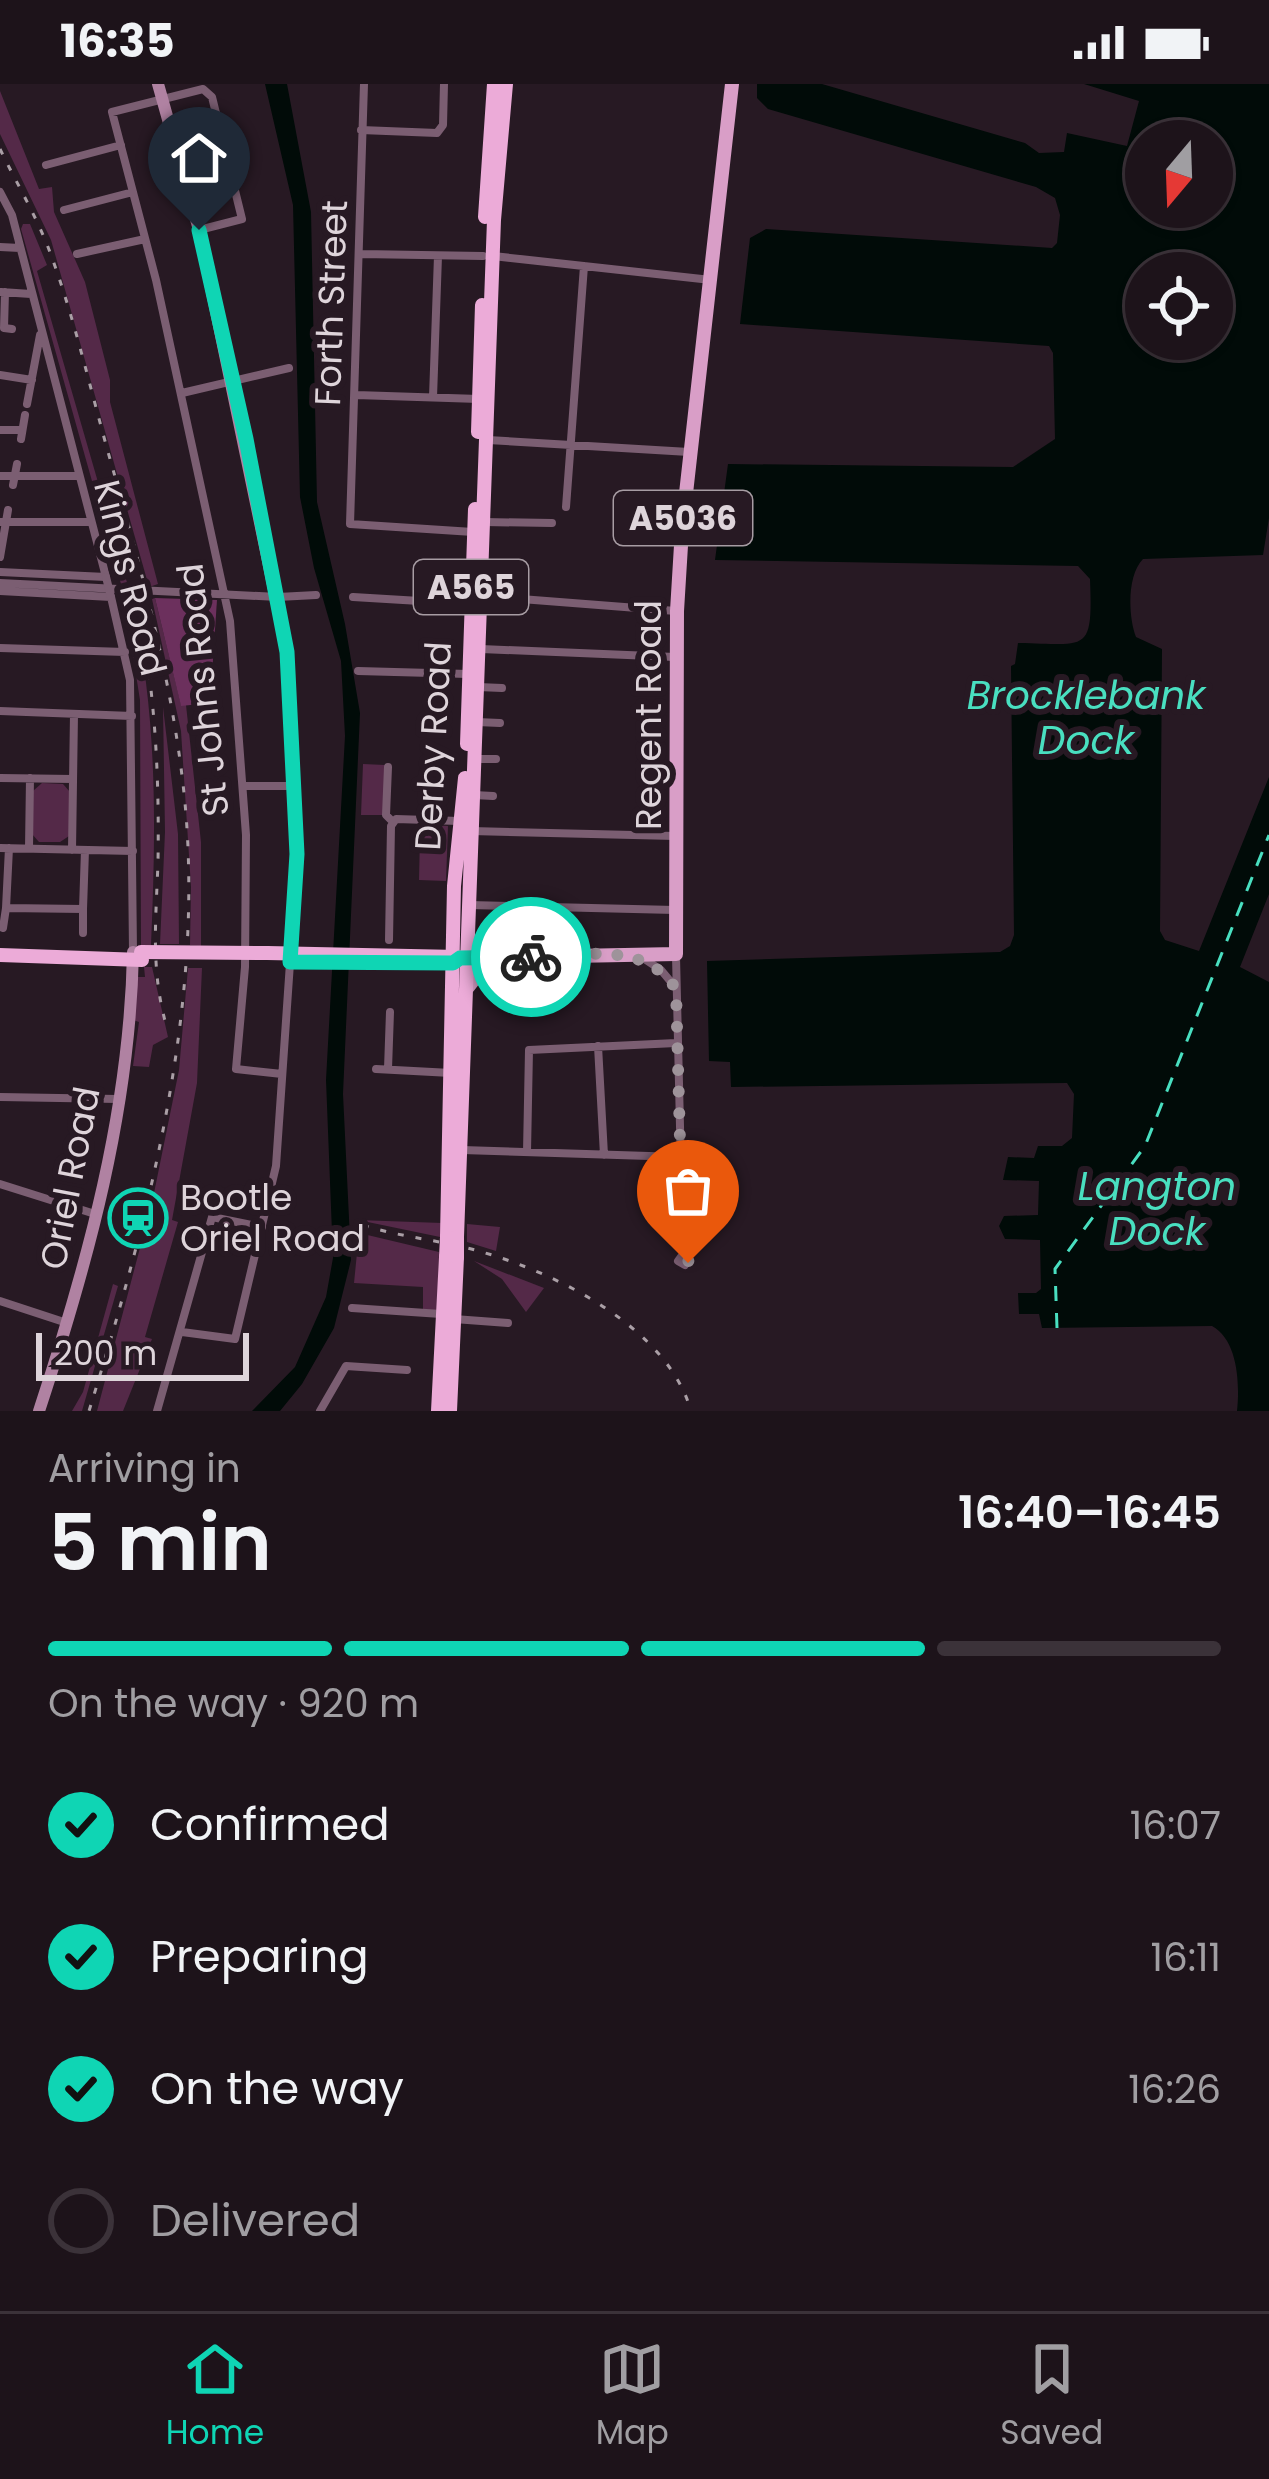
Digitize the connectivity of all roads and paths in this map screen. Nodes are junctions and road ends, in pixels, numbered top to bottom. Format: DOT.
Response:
graph roads {
  1 [pos="158,84"];
  2 [pos="364,84"];
  3 [pos="444,84"];
  4 [pos="494,84"];
  5 [pos="506,84"];
  6 [pos="732,84"];
  7 [pos="162,99"];
  8 [pos="361,130"];
  9 [pos="121,145"];
  10 [pos="46,165"];
  11 [pos="0,192"];
  12 [pos="133,192"];
  13 [pos="64,210"];
  14 [pos="199,230"];
  15 [pos="145,238"];
  16 [pos="0,247"];
  17 [pos="20,248"];
  18 [pos="77,254"];
  19 [pos="361,254"];
  20 [pos="438,256"];
  21 [pos="488,256"];
  22 [pos="584,266"];
  23 [pos="712,280"];
  24 [pos="2,292"];
  25 [pos="31,294"];
  26 [pos="5,328"];
  27 [pos="40,333"];
  28 [pos="290,368"];
  29 [pos="0,375"];
  30 [pos="32,380"];
  31 [pos="232,382"];
  32 [pos="182,393"];
  33 [pos="356,394"];
  34 [pos="433,397"];
  35 [pos="479,399"];
  36 [pos="0,430"];
  37 [pos="487,440"];
  38 [pos="569,442"];
  39 [pos="690,452"];
  40 [pos="16,464"];
  41 [pos="0,476"];
  42 [pos="78,476"];
  43 [pos="14,480"];
  44 [pos="566,507"];
  45 [pos="8,510"];
  46 [pos="3,522"];
  47 [pos="91,522"];
  48 [pos="552,523"];
  49 [pos="479,527"];
  50 [pos="0,556"];
  51 [pos="0,572"];
  52 [pos="106,577"];
  53 [pos="0,587"];
  54 [pos="225,594"];
  55 [pos="316,595"];
  56 [pos="112,597"];
  57 [pos="278,597"];
  58 [pos="353,597"];
  59 [pos="476,600"];
  60 [pos="677,611"];
  61 [pos="0,648"];
  62 [pos="480,649"];
  63 [pos="125,652"];
  64 [pos="677,657"];
  65 [pos="358,671"];
  66 [pos="473,681"];
  67 [pos="502,688"];
  68 [pos="0,711"];
  69 [pos="74,714"];
  70 [pos="132,716"];
  71 [pos="477,722"];
  72 [pos="500,723"];
  73 [pos="474,759"];
  74 [pos="496,759"];
  75 [pos="388,767"];
  76 [pos="0,778"];
  77 [pos="30,778"];
  78 [pos="73,779"];
  79 [pos="245,786"];
  80 [pos="296,786"];
  81 [pos="473,795"];
  82 [pos="493,796"];
  83 [pos="394,823"];
  84 [pos="466,826"];
  85 [pos="677,836"];
  86 [pos="4,848"];
  87 [pos="28,848"];
  88 [pos="72,850"];
  89 [pos="85,850"];
  90 [pos="134,851"];
  91 [pos="469,904"];
  92 [pos="6,908"];
  93 [pos="83,909"];
  94 [pos="677,910"];
  95 [pos="2,928"];
  96 [pos="83,933"];
  97 [pos="389,940"];
  98 [pos="0,946"];
  99 [pos="676,954"];
  100 [pos="636,955"];
  101 [pos="0,956"];
  102 [pos="138,956"];
  103 [pos="295,958"];
  104 [pos="459,958"];
  105 [pos="508,958"];
  106 [pos="676,989"];
  107 [pos="461,990"];
  108 [pos="389,1012"];
  109 [pos="676,1043"];
  110 [pos="598,1046"];
  111 [pos="376,1069"];
  112 [pos="388,1069"];
  113 [pos="451,1072"];
  114 [pos="282,1074"];
  115 [pos="0,1097"];
  116 [pos="118,1100"];
  117 [pos="460,1150"];
  118 [pos="527,1152"];
  119 [pos="604,1155"];
  120 [pos="680,1157"];
  121 [pos="0,1184"];
  122 [pos="97,1214"];
  123 [pos="262,1227"];
  124 [pos="452,1237"];
  125 [pos="683,1254"];
  126 [pos="0,1300"];
  127 [pos="352,1308"];
  128 [pos="447,1317"];
  129 [pos="68,1323"];
  130 [pos="508,1323"];
  131 [pos="182,1332"];
  132 [pos="407,1370"];
  133 [pos="39,1411"];
  134 [pos="157,1411"];
  135 [pos="320,1411"];
  136 [pos="438,1411"];
  137 [pos="450,1411"];
  1 -- 7 [label="main road"];
  2 -- 8 [label="street, Forth Street"];
  3 -- 8 [label="street"];
  4 -- 21 [label="highway, Derby Road / A565"];
  5 -- 21 [label="highway, Derby Road / A565"];
  6 -- 23 [label="main road, Regent Road / A5036"];
  7 -- 9 [label="street"];
  7 -- 14 [label="main road"];
  7 -- 14 [label="street"];
  8 -- 19 [label="street, Forth Street"];
  9 -- 10 [label="street"];
  9 -- 12 [label="street, St Johns Road"];
  11 -- 17 [label="street"];
  12 -- 13 [label="street"];
  12 -- 15 [label="street, St Johns Road"];
  14 -- 31 [label="main road"];
  15 -- 18 [label="street"];
  15 -- 32 [label="street, St Johns Road"];
  16 -- 17 [label="street"];
  17 -- 25 [label="street"];
  19 -- 20 [label="street"];
  19 -- 33 [label="street, Forth Street"];
  20 -- 21 [label="street"];
  20 -- 34 [label="street"];
  21 -- 22 [label="street"];
  21 -- 35 [label="highway, Derby Road / A565"];
  21 -- 37 [label="highway, Derby Road / A565"];
  22 -- 23 [label="street"];
  22 -- 38 [label="street"];
  23 -- 39 [label="main road, Regent Road / A5036"];
  24 -- 25 [label="street"];
  24 -- 26 [label="street"];
  25 -- 27 [label="street, Kings Road"];
  27 -- 30 [label="street"];
  27 -- 42 [label="street, Kings Road"];
  28 -- 31 [label="street"];
  29 -- 30 [label="street"];
  30 -- 36 [label="street"];
  31 -- 32 [label="street"];
  31 -- 57 [label="main road"];
  32 -- 54 [label="street, St Johns Road"];
  33 -- 34 [label="street"];
  33 -- 49 [label="street, Forth Street"];
  34 -- 35 [label="street"];
  35 -- 49 [label="highway, Derby Road / A565"];
  37 -- 38 [label="street"];
  37 -- 49 [label="highway, Derby Road / A565"];
  38 -- 39 [label="street"];
  38 -- 44 [label="street"];
  39 -- 60 [label="main road, Regent Road / A5036"];
  40 -- 43 [label="street"];
  41 -- 43 [label="street"];
  42 -- 43 [label="street"];
  42 -- 47 [label="street, Kings Road"];
  45 -- 46 [label="street"];
  46 -- 47 [label="street"];
  46 -- 50 [label="street"];
  47 -- 52 [label="street, Kings Road"];
  48 -- 49 [label="street"];
  49 -- 59 [label="highway, Derby Road / A565"];
  51 -- 52 [label="street"];
  52 -- 56 [label="street, Kings Road, bridge"];
  53 -- 54 [label="street"];
  53 -- 56 [label="street"];
  54 -- 57 [label="street"];
  54 -- 79 [label="street, St Johns Road"];
  55 -- 57 [label="street"];
  56 -- 63 [label="street, Kings Road"];
  57 -- 80 [label="main road"];
  58 -- 59 [label="street"];
  59 -- 60 [label="street"];
  59 -- 62 [label="highway, Derby Road / A565"];
  59 -- 66 [label="highway, Derby Road / A565"];
  60 -- 64 [label="main road, Regent Road / A5036"];
  61 -- 63 [label="street"];
  62 -- 64 [label="street"];
  62 -- 66 [label="highway, Derby Road / A565"];
  63 -- 70 [label="street, Kings Road"];
  64 -- 85 [label="main road, Regent Road / A5036"];
  65 -- 66 [label="street"];
  66 -- 67 [label="street"];
  66 -- 71 [label="highway, Derby Road / A565"];
  66 -- 84 [label="highway, Derby Road / A565"];
  68 -- 69 [label="street"];
  69 -- 70 [label="street"];
  69 -- 78 [label="street"];
  70 -- 90 [label="street, Kings Road"];
  71 -- 72 [label="street"];
  71 -- 73 [label="highway, Derby Road / A565"];
  73 -- 74 [label="street"];
  73 -- 81 [label="highway, Derby Road / A565"];
  75 -- 83 [label="street"];
  76 -- 77 [label="street"];
  77 -- 78 [label="street"];
  77 -- 87 [label="street"];
  78 -- 88 [label="street"];
  79 -- 80 [label="street"];
  79 -- 114 [label="street, St Johns Road"];
  80 -- 103 [label="main road"];
  81 -- 82 [label="street"];
  81 -- 84 [label="highway, Derby Road / A565"];
  83 -- 84 [label="street"];
  83 -- 97 [label="street"];
  84 -- 85 [label="street"];
  84 -- 91 [label="highway, Derby Road / A565"];
  84 -- 104 [label="highway, Derby Road / A565"];
  85 -- 94 [label="main road, Regent Road / A5036"];
  86 -- 87 [label="street"];
  86 -- 92 [label="street"];
  87 -- 88 [label="street"];
  88 -- 89 [label="street"];
  89 -- 90 [label="street"];
  89 -- 93 [label="street"];
  90 -- 102 [label="street, Kings Road"];
  91 -- 94 [label="street"];
  91 -- 104 [label="highway, Derby Road / A565"];
  92 -- 93 [label="street"];
  92 -- 95 [label="street"];
  93 -- 96 [label="street"];
  94 -- 99 [label="main road, Regent Road / A5036"];
  98 -- 102 [label="highway"];
  99 -- 100 [label="main road"];
  99 -- 106 [label="street, Regent Road"];
  100 -- 105 [label="main road"];
  100 -- 106 [label="street"];
  101 -- 102 [label="highway"];
  102 -- 103 [label="highway, bridge"];
  102 -- 116 [label="main road, Oriel Road"];
  103 -- 104 [label="highway"];
  103 -- 114 [label="street"];
  104 -- 105 [label="main road"];
  104 -- 107 [label="highway, Derby Road / A565"];
  105 -- 107 [label="main road"];
  106 -- 109 [label="street, Regent Road"];
  107 -- 113 [label="highway, Derby Road / A565"];
  107 -- 117 [label="highway, Derby Road / A565"];
  108 -- 112 [label="street"];
  109 -- 110 [label="street"];
  109 -- 120 [label="street, Regent Road"];
  110 -- 118 [label="street"];
  110 -- 119 [label="street"];
  111 -- 112 [label="street"];
  112 -- 113 [label="street"];
  113 -- 124 [label="highway, Derby Road / A565"];
  114 -- 123 [label="street"];
  115 -- 116 [label="street"];
  116 -- 122 [label="main road, Oriel Road"];
  117 -- 118 [label="street"];
  117 -- 124 [label="highway, Derby Road / A565"];
  118 -- 119 [label="street"];
  119 -- 120 [label="street"];
  120 -- 125 [label="street, Regent Road"];
  121 -- 122 [label="street"];
  122 -- 129 [label="main road, Oriel Road"];
  123 -- 131 [label="street"];
  123 -- 131 [label="street"];
  124 -- 128 [label="highway, Derby Road / A565, bridge"];
  126 -- 129 [label="street"];
  127 -- 128 [label="street"];
  128 -- 130 [label="street"];
  128 -- 136 [label="highway, Derby Road / A565"];
  128 -- 137 [label="highway, Derby Road / A565"];
  129 -- 133 [label="main road, Oriel Road"];
  131 -- 134 [label="street"];
  132 -- 135 [label="street"];
}
